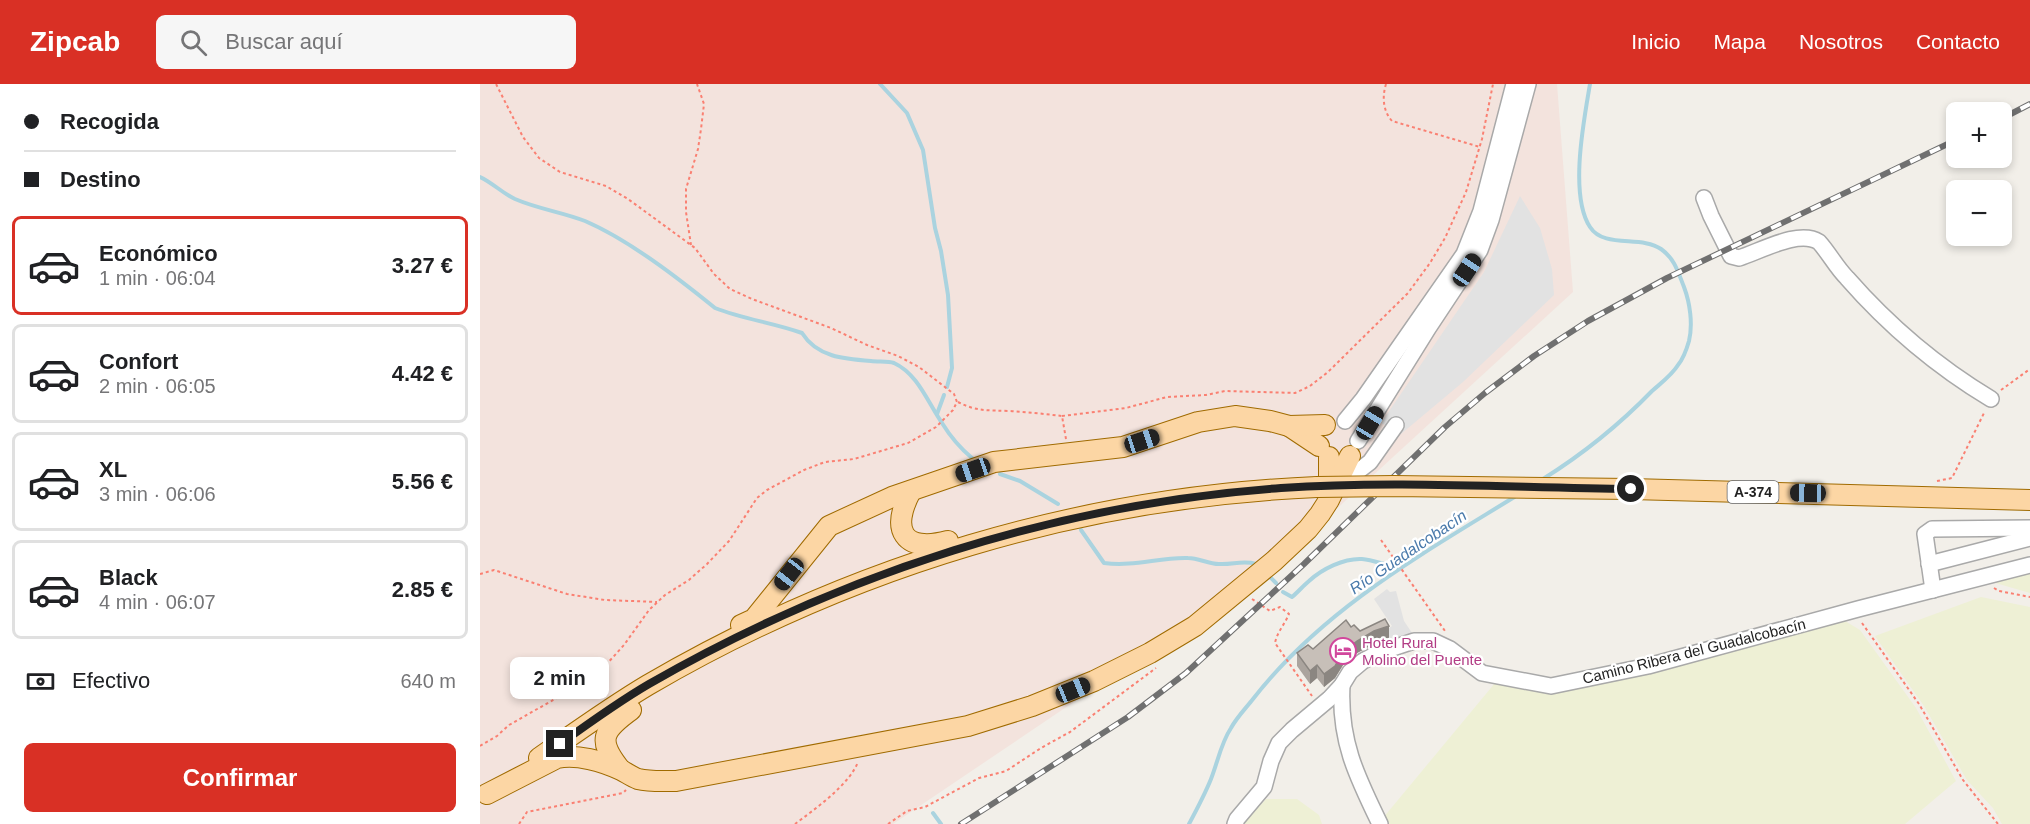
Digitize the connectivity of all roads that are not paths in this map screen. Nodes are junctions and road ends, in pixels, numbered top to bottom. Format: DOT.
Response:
graph roads {
  1 [pos="1514,84"];
  2 [pos="1528,84"];
  3 [pos="1704,198"];
  4 [pos="1991,399"];
  5 [pos="1344,421"];
  6 [pos="1325,425"];
  7 [pos="1289,426"];
  8 [pos="1356,446"];
  9 [pos="1324,452"];
  10 [pos="1378,452"];
  11 [pos="2030,488"];
  12 [pos="910,491"];
  13 [pos="1327,492"];
  14 [pos="1875,494"];
  15 [pos="2030,500"];
  16 [pos="2030,528"];
  17 [pos="1954,529"];
  18 [pos="1001,536"];
  19 [pos="2030,538"];
  20 [pos="1961,556"];
  21 [pos="1929,564"];
  22 [pos="2030,565"];
  23 [pos="1934,590"];
  24 [pos="693,660"];
  25 [pos="1342,685"];
  26 [pos="596,718"];
  27 [pos="628,774"];
  28 [pos="484,796"];
  29 [pos="1235,824"];
  30 [pos="1380,824"];
  1 -- 5 [label="street"];
  2 -- 8 [label="street"];
  3 -- 4 [label="street"];
  5 -- 6 [label="street"];
  5 -- 8 [label="street"];
  6 -- 7 [label="main road"];
  6 -- 9 [label="street"];
  7 -- 9 [label="main road"];
  7 -- 12 [label="main road"];
  8 -- 9 [label="street"];
  8 -- 10 [label="street"];
  8 -- 10 [label="street"];
  8 -- 13 [label="main road"];
  9 -- 13 [label="main road"];
  10 -- 13 [label="street"];
  11 -- 14 [label="main road, A-374"];
  12 -- 18 [label="main road"];
  12 -- 26 [label="main road"];
  13 -- 14 [label="main road, A-374, bridge"];
  13 -- 18 [label="main road, A-374"];
  13 -- 27 [label="main road"];
  14 -- 15 [label="main road, A-374"];
  16 -- 17 [label="street"];
  17 -- 20 [label="street"];
  17 -- 21 [label="street"];
  18 -- 24 [label="main road, A-374"];
  19 -- 20 [label="street"];
  20 -- 21 [label="street"];
  21 -- 23 [label="street"];
  22 -- 23 [label="street, Camino Ribera del Guadalcobacín"];
  23 -- 25 [label="street, Camino Ribera del Guadalcobacín"];
  24 -- 26 [label="main road, A-374"];
  24 -- 27 [label="main road"];
  25 -- 29 [label="street, Camino Ribera del Guadalcobacín"];
  25 -- 30 [label="street"];
  26 -- 28 [label="main road, A-374"];
  27 -- 28 [label="main road"];
}
